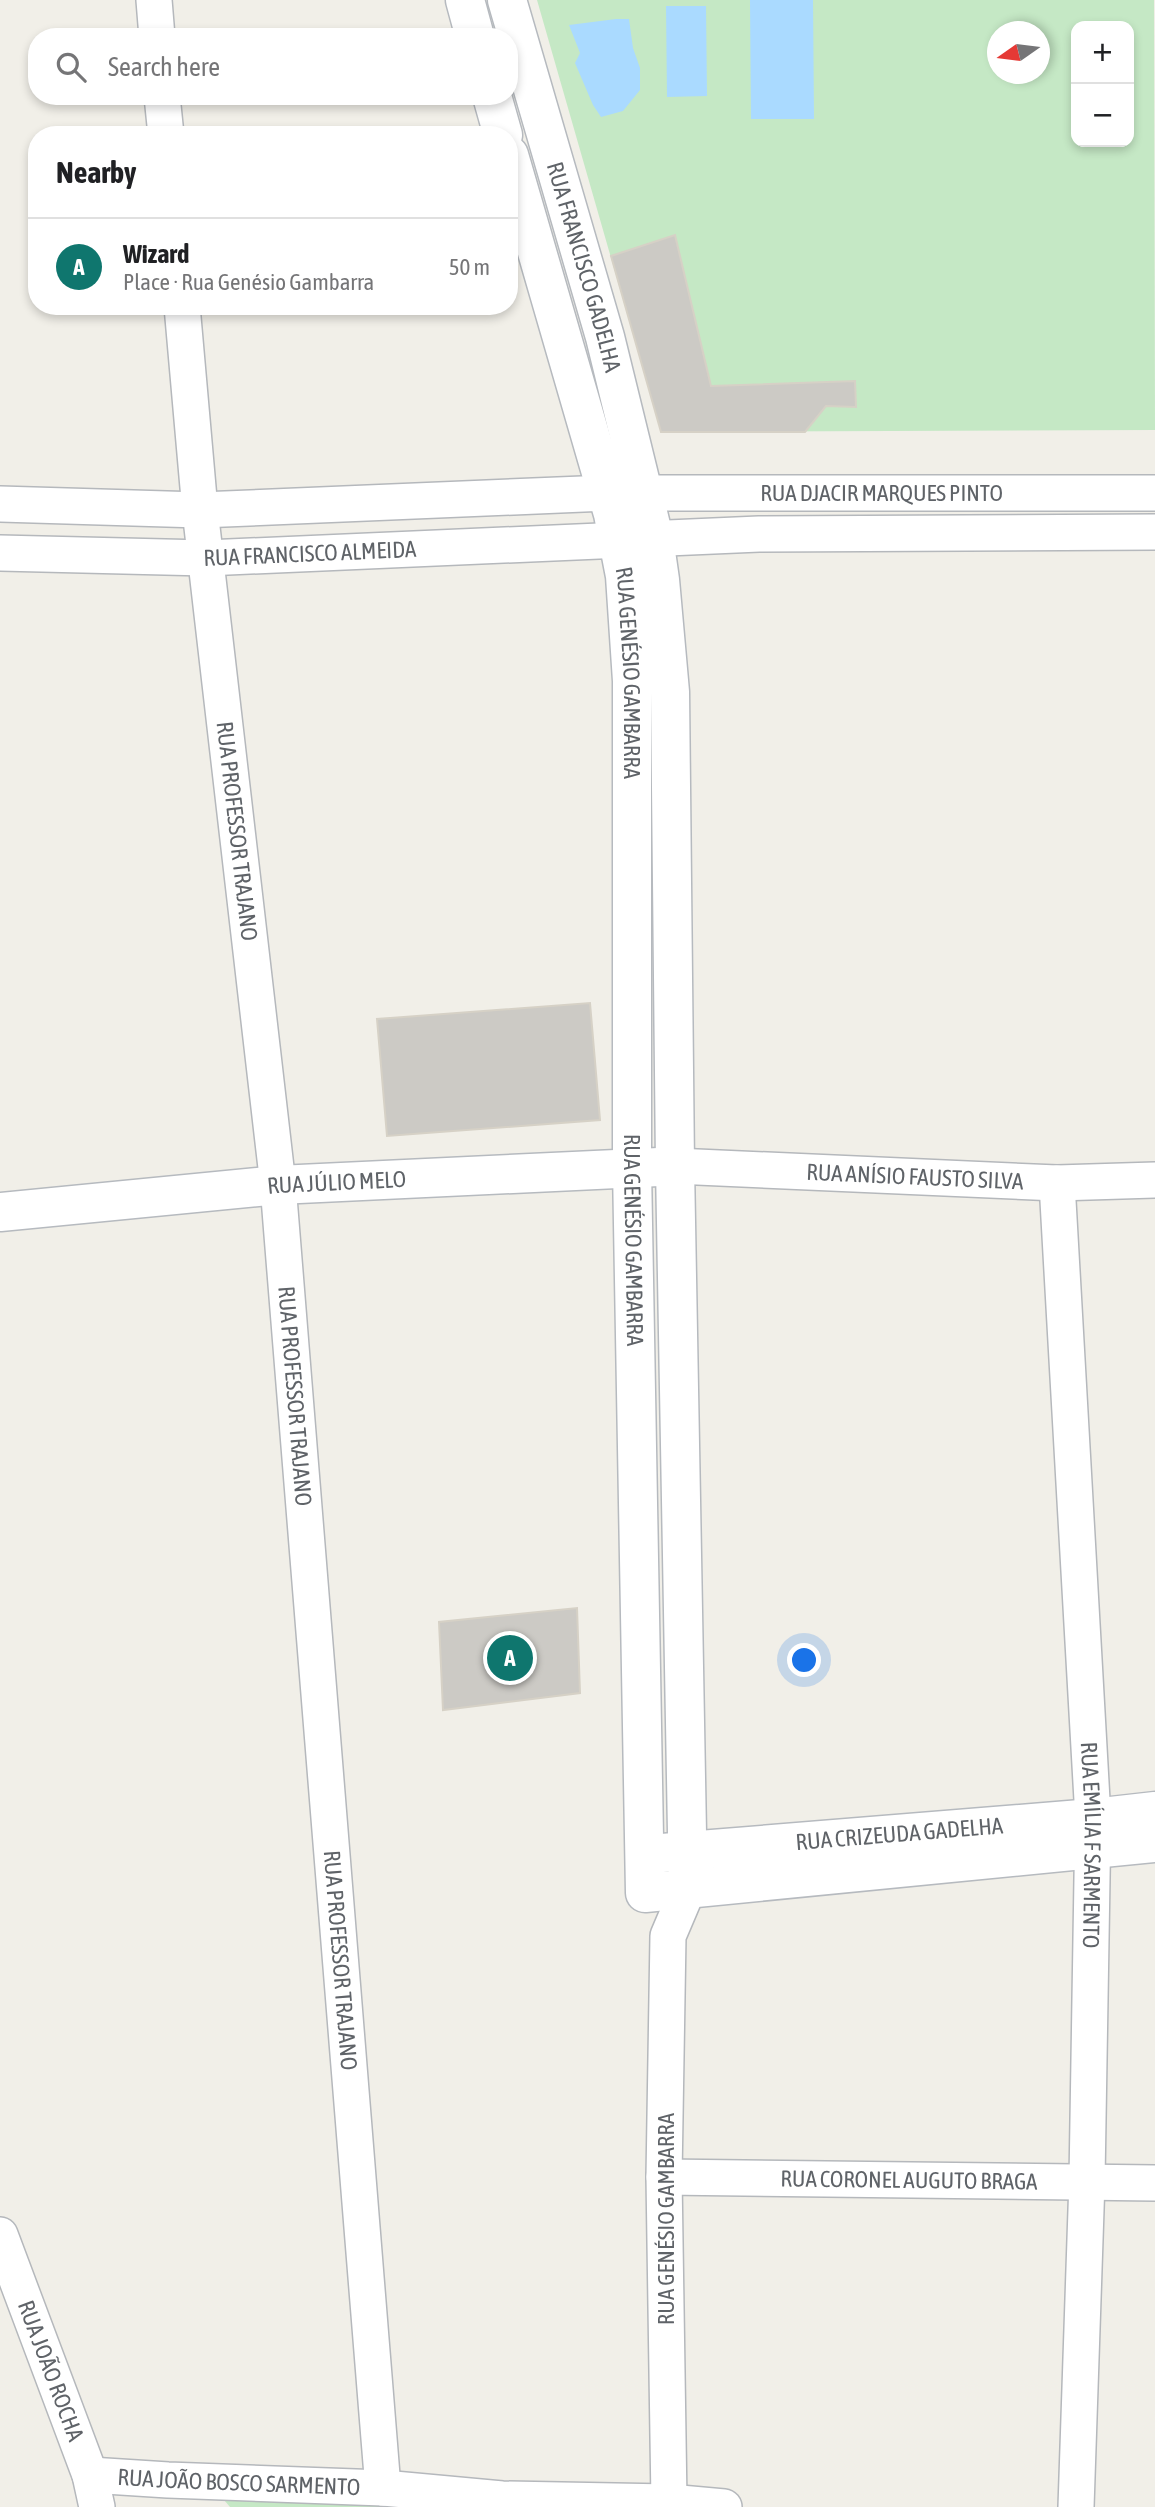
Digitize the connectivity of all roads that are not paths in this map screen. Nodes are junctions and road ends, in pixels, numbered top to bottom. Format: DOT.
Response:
graph roads {
  1 [pos="154,0"];
  2 [pos="465,0"];
  3 [pos="507,0"];
  4 [pos="156,28"];
  5 [pos="473,28"];
  6 [pos="515,28"];
  7 [pos="518,38"];
  8 [pos="163,105"];
  9 [pos="495,105"];
  10 [pos="165,126"];
  11 [pos="500,126"];
  12 [pos="518,186"];
  13 [pos="580,254"];
  14 [pos="540,263"];
  15 [pos="182,315"];
  16 [pos="901,492"];
  17 [pos="625,493"];
  18 [pos="1155,493"];
  19 [pos="0,504"];
  20 [pos="200,510"];
  21 [pos="1155,532"];
  22 [pos="900,533"];
  23 [pos="636,538"];
  24 [pos="0,553"];
  25 [pos="206,558"];
  26 [pos="675,1166"];
  27 [pos="632,1168"];
  28 [pos="1155,1180"];
  29 [pos="1057,1183"];
  30 [pos="278,1185"];
  31 [pos="0,1212"];
  32 [pos="1155,1811"];
  33 [pos="1092,1834"];
  34 [pos="1155,1843"];
  35 [pos="687,1852"];
  36 [pos="643,1854"];
  37 [pos="688,1889"];
  38 [pos="645,1893"];
  39 [pos="668,1936"];
  40 [pos="664,2177"];
  41 [pos="1087,2180"];
  42 [pos="1155,2183"];
  43 [pos="0,2235"];
  44 [pos="168,2480"];
  45 [pos="383,2488"];
  46 [pos="93,2491"];
  47 [pos="669,2502"];
  48 [pos="501,2503"];
  49 [pos="192,2507"];
  50 [pos="724,2507"];
  51 [pos="1076,2507"];
  1 -- 4 [label="street"];
  2 -- 5 [label="street"];
  3 -- 6 [label="street, RUA FRANCISCO GADELHA"];
  7 -- 13 [label="street, RUA FRANCISCO GADELHA"];
  8 -- 10 [label="street"];
  9 -- 11 [label="street"];
  12 -- 14 [label="street, RUA FRANCISCO GADELHA"];
  13 -- 14 [label="street"];
  13 -- 17 [label="street, RUA FRANCISCO GADELHA"];
  14 -- 17 [label="street, RUA FRANCISCO GADELHA"];
  15 -- 20 [label="street, RUA PROFESSOR TRAJANO"];
  16 -- 17 [label="street, RUA DJACIR MARQUES PINTO"];
  16 -- 18 [label="street, RUA DJACIR MARQUES PINTO"];
  16 -- 22 [label="street"];
  17 -- 20 [label="street, RUA FRANCISCO ALMEIDA"];
  17 -- 23 [label="street, RUA FRANCISCO GADELHA"];
  19 -- 20 [label="street, RUA FRANCISCO ALMEIDA"];
  20 -- 25 [label="street, RUA PROFESSOR TRAJANO"];
  21 -- 22 [label="street, RUA DJACIR MARQUES PINTO"];
  22 -- 23 [label="street, RUA DJACIR MARQUES PINTO"];
  23 -- 25 [label="street, RUA FRANCISCO ALMEIDA"];
  23 -- 26 [label="street, RUA GENÉSIO GAMBARRA"];
  23 -- 27 [label="street, RUA GENÉSIO GAMBARRA"];
  24 -- 25 [label="street, RUA FRANCISCO ALMEIDA"];
  25 -- 30 [label="street, RUA PROFESSOR TRAJANO"];
  26 -- 27 [label="street, RUA JÚLIO MELO"];
  26 -- 29 [label="street, RUA ANÍSIO FAUSTO SILVA"];
  26 -- 35 [label="street, RUA GENÉSIO GAMBARRA"];
  27 -- 30 [label="street, RUA JÚLIO MELO"];
  27 -- 36 [label="street, RUA GENÉSIO GAMBARRA"];
  28 -- 29 [label="street, RUA ANÍSIO FAUSTO SILVA"];
  29 -- 33 [label="street, RUA EMÍLIA F SARMENTO"];
  30 -- 31 [label="street, RUA JÚLIO MELO"];
  30 -- 45 [label="street, RUA PROFESSOR TRAJANO"];
  32 -- 33 [label="street, RUA CRIZEUDA GADELHA"];
  33 -- 34 [label="street, RUA CRIZEUDA GADELHA"];
  33 -- 35 [label="street, RUA CRIZEUDA GADELHA"];
  33 -- 37 [label="street, RUA CRIZEUDA GADELHA"];
  33 -- 41 [label="street, RUA EMÍLIA F SARMENTO"];
  35 -- 36 [label="street, RUA CRIZEUDA GADELHA"];
  35 -- 37 [label="street, RUA GENÉSIO GAMBARRA"];
  36 -- 38 [label="street, RUA GENÉSIO GAMBARRA"];
  37 -- 38 [label="street, RUA CRIZEUDA GADELHA"];
  37 -- 39 [label="street, RUA GENÉSIO GAMBARRA"];
  38 -- 39 [label="street, RUA GENÉSIO GAMBARRA"];
  39 -- 40 [label="street, RUA GENÉSIO GAMBARRA"];
  40 -- 41 [label="street, RUA CORONEL AUGUTO BRAGA"];
  40 -- 47 [label="street, RUA GENÉSIO GAMBARRA"];
  41 -- 42 [label="street, RUA CORONEL AUGUTO BRAGA"];
  41 -- 51 [label="street, RUA EMÍLIA F SARMENTO"];
  43 -- 46 [label="street, RUA JOÃO ROCHA"];
  44 -- 45 [label="street, RUA JOÃO BOSCO SARMENTO"];
  44 -- 46 [label="street, RUA JOÃO BOSCO SARMENTO"];
  44 -- 49 [label="street"];
  45 -- 48 [label="street, RUA JOÃO BOSCO SARMENTO"];
  47 -- 48 [label="street, RUA JOÃO BOSCO SARMENTO"];
  47 -- 50 [label="street, RUA JOÃO BOSCO SARMENTO"];
}
